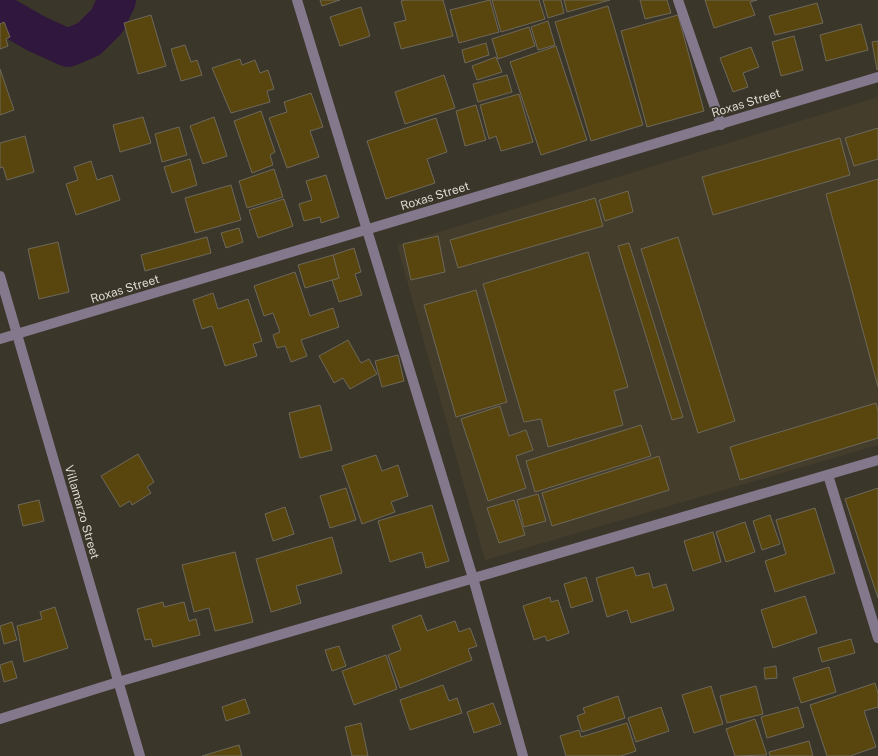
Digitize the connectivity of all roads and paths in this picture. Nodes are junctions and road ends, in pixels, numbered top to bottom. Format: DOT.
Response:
graph roads {
  1 [pos="297,0"];
  2 [pos="678,0"];
  3 [pos="878,77"];
  4 [pos="721,124"];
  5 [pos="367,230"];
  6 [pos="0,276"];
  7 [pos="17,334"];
  8 [pos="0,340"];
  9 [pos="878,460"];
  10 [pos="828,475"];
  11 [pos="473,578"];
  12 [pos="878,638"];
  13 [pos="118,682"];
  14 [pos="0,719"];
  15 [pos="140,756"];
  16 [pos="523,756"];
  1 -- 5 [label="street"];
  2 -- 4 [label="street"];
  3 -- 4 [label="street, Roxas Street"];
  4 -- 5 [label="street, Roxas Street"];
  5 -- 7 [label="street, Roxas Street"];
  5 -- 11 [label="street"];
  6 -- 7 [label="street, Villamarzo Street"];
  7 -- 8 [label="street, Roxas Street"];
  7 -- 13 [label="street, Villamarzo Street"];
  9 -- 10 [label="street"];
  10 -- 11 [label="street"];
  10 -- 12 [label="street"];
  11 -- 13 [label="street"];
  11 -- 16 [label="street"];
  13 -- 14 [label="street"];
  13 -- 15 [label="street, Villamarzo Street"];
}
